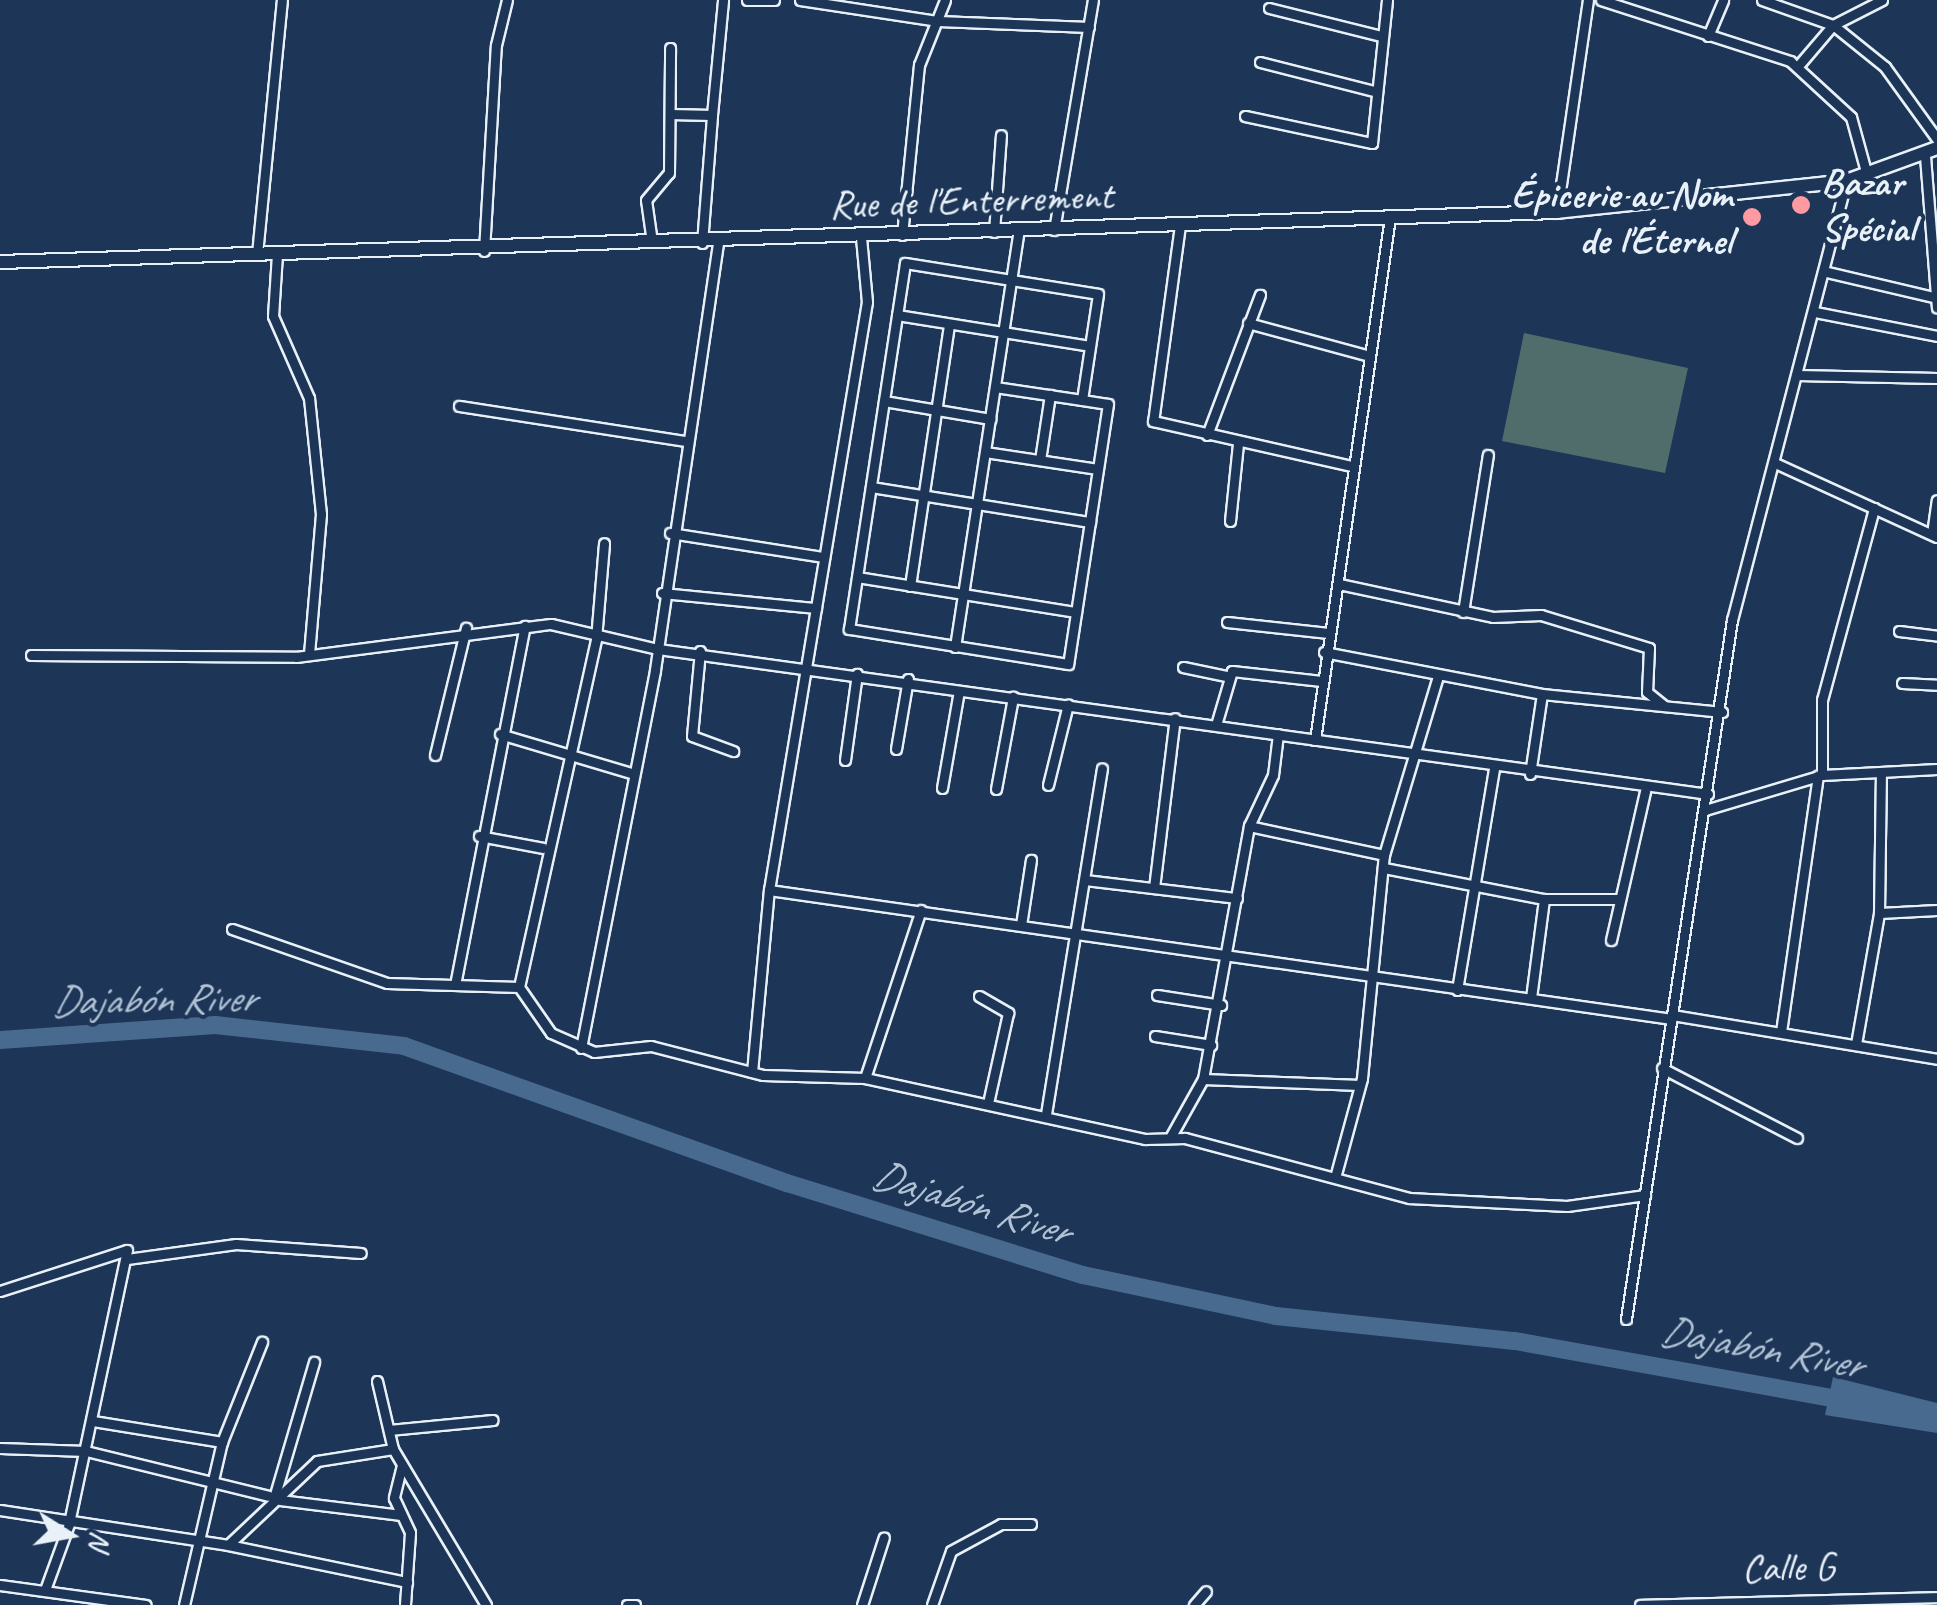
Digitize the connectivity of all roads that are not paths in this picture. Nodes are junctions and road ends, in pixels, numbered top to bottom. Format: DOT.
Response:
graph roads {
  1 [pos="282,0"];
  2 [pos="507,0"];
  3 [pos="722,0"];
  4 [pos="747,0"];
  5 [pos="774,0"];
  6 [pos="800,0"];
  7 [pos="945,0"];
  8 [pos="1093,0"];
  9 [pos="1387,0"];
  10 [pos="1588,0"];
  11 [pos="1601,0"];
  12 [pos="1724,0"];
  13 [pos="1762,0"];
  14 [pos="1882,0"];
  15 [pos="1269,8"];
  16 [pos="938,21"];
  17 [pos="1833,26"];
  18 [pos="1089,27"];
  19 [pos="1380,36"];
  20 [pos="1708,36"];
  21 [pos="670,48"];
  22 [pos="1260,62"];
  23 [pos="1798,66"];
  24 [pos="1374,90"];
  25 [pos="670,114"];
  26 [pos="712,115"];
  27 [pos="1245,116"];
  28 [pos="1001,135"];
  29 [pos="1937,139"];
  30 [pos="1931,152"];
  31 [pos="1867,176"];
  32 [pos="1846,181"];
  33 [pos="1557,212"];
  34 [pos="1390,217"];
  35 [pos="1180,225"];
  36 [pos="1020,230"];
  37 [pos="1054,230"];
  38 [pos="994,232"];
  39 [pos="902,235"];
  40 [pos="860,237"];
  41 [pos="718,242"];
  42 [pos="702,243"];
  43 [pos="652,245"];
  44 [pos="484,252"];
  45 [pos="257,254"];
  46 [pos="276,254"];
  47 [pos="0,262"];
  48 [pos="1827,272"];
  49 [pos="1011,281"];
  50 [pos="1260,295"];
  51 [pos="1936,298"];
  52 [pos="1937,308"];
  53 [pos="1815,312"];
  54 [pos="897,316"];
  55 [pos="1248,323"];
  56 [pos="950,325"];
  57 [pos="1003,333"];
  58 [pos="1937,336"];
  59 [pos="1090,346"];
  60 [pos="1366,355"];
  61 [pos="1797,375"];
  62 [pos="1937,378"];
  63 [pos="995,386"];
  64 [pos="1050,395"];
  65 [pos="1082,400"];
  66 [pos="884,401"];
  67 [pos="459,406"];
  68 [pos="936,411"];
  69 [pos="990,419"];
  70 [pos="1208,435"];
  71 [pos="686,441"];
  72 [pos="1238,442"];
  73 [pos="985,452"];
  74 [pos="1488,455"];
  75 [pos="1040,460"];
  76 [pos="1775,463"];
  77 [pos="1351,466"];
  78 [pos="1098,469"];
  79 [pos="871,487"];
  80 [pos="923,497"];
  81 [pos="1937,500"];
  82 [pos="976,505"];
  83 [pos="1874,508"];
  84 [pos="1230,520"];
  85 [pos="1090,522"];
  86 [pos="670,533"];
  87 [pos="1935,536"];
  88 [pos="604,544"];
  89 [pos="824,557"];
  90 [pos="858,577"];
  91 [pos="1340,584"];
  92 [pos="910,586"];
  93 [pos="662,593"];
  94 [pos="963,594"];
  95 [pos="816,608"];
  96 [pos="1076,612"];
  97 [pos="1463,612"];
  98 [pos="1227,622"];
  99 [pos="525,626"];
  100 [pos="466,628"];
  101 [pos="1899,631"];
  102 [pos="1328,634"];
  103 [pos="1937,636"];
  104 [pos="596,639"];
  105 [pos="955,647"];
  106 [pos="658,649"];
  107 [pos="700,651"];
  108 [pos="1324,652"];
  109 [pos="31,654"];
  110 [pos="309,654"];
  111 [pos="806,663"];
  112 [pos="1183,667"];
  113 [pos="857,674"];
  114 [pos="1226,676"];
  115 [pos="1437,679"];
  116 [pos="908,680"];
  117 [pos="1321,681"];
  118 [pos="1902,683"];
  119 [pos="1937,686"];
  120 [pos="960,690"];
  121 [pos="1542,694"];
  122 [pos="1013,697"];
  123 [pos="1068,704"];
  124 [pos="1664,706"];
  125 [pos="1722,712"];
  126 [pos="1175,718"];
  127 [pos="1216,725"];
  128 [pos="500,734"];
  129 [pos="1278,734"];
  130 [pos="1315,740"];
  131 [pos="896,749"];
  132 [pos="733,751"];
  133 [pos="435,755"];
  134 [pos="570,756"];
  135 [pos="1412,759"];
  136 [pos="846,760"];
  137 [pos="1494,768"];
  138 [pos="1102,769"];
  139 [pos="1937,769"];
  140 [pos="631,772"];
  141 [pos="1530,774"];
  142 [pos="1880,774"];
  143 [pos="1820,776"];
  144 [pos="1048,785"];
  145 [pos="942,788"];
  146 [pos="996,789"];
  147 [pos="1644,791"];
  148 [pos="1708,794"];
  149 [pos="1706,810"];
  150 [pos="1249,826"];
  151 [pos="480,836"];
  152 [pos="543,848"];
  153 [pos="1384,855"];
  154 [pos="1031,860"];
  155 [pos="1384,868"];
  156 [pos="1085,880"];
  157 [pos="1474,885"];
  158 [pos="1154,888"];
  159 [pos="769,890"];
  160 [pos="1237,898"];
  161 [pos="1544,899"];
  162 [pos="1619,900"];
  163 [pos="921,910"];
  164 [pos="1937,910"];
  165 [pos="1879,913"];
  166 [pos="1021,926"];
  167 [pos="232,929"];
  168 [pos="1077,934"];
  169 [pos="1611,940"];
  170 [pos="1232,955"];
  171 [pos="1372,981"];
  172 [pos="455,986"];
  173 [pos="518,987"];
  174 [pos="1456,990"];
  175 [pos="1157,995"];
  176 [pos="979,996"];
  177 [pos="1531,998"];
  178 [pos="1221,1005"];
  179 [pos="1672,1017"];
  180 [pos="1782,1032"];
  181 [pos="1155,1036"];
  182 [pos="1856,1044"];
  183 [pos="1212,1045"];
  184 [pos="581,1048"];
  185 [pos="1937,1059"];
  186 [pos="1662,1068"];
  187 [pos="752,1072"];
  188 [pos="865,1078"];
  189 [pos="1203,1080"];
  190 [pos="1360,1085"];
  191 [pos="988,1103"];
  192 [pos="1046,1114"];
  193 [pos="1171,1136"];
  194 [pos="1797,1138"];
  195 [pos="1336,1174"];
  196 [pos="1645,1195"];
  197 [pos="360,1253"];
  198 [pos="126,1260"];
  199 [pos="0,1291"];
  200 [pos="1626,1319"];
  201 [pos="262,1342"];
  202 [pos="314,1362"];
  203 [pos="377,1381"];
  204 [pos="493,1420"];
  205 [pos="93,1421"];
  206 [pos="389,1430"];
  207 [pos="222,1442"];
  208 [pos="0,1448"];
  209 [pos="394,1449"];
  210 [pos="86,1450"];
  211 [pos="402,1464"];
  212 [pos="212,1479"];
  213 [pos="274,1498"];
  214 [pos="0,1510"];
  215 [pos="401,1514"];
  216 [pos="69,1524"];
  217 [pos="1030,1524"];
  218 [pos="884,1537"];
  219 [pos="198,1542"];
  220 [pos="228,1545"];
  221 [pos="407,1582"];
  222 [pos="0,1586"];
  223 [pos="45,1590"];
  224 [pos="1206,1590"];
  225 [pos="1937,1596"];
  226 [pos="1768,1600"];
  227 [pos="146,1605"];
  228 [pos="184,1605"];
  229 [pos="405,1605"];
  230 [pos="486,1605"];
  231 [pos="627,1605"];
  232 [pos="635,1605"];
  233 [pos="862,1605"];
  234 [pos="932,1605"];
  235 [pos="1194,1605"];
  236 [pos="1640,1605"];
  1 -- 45 [label="street"];
  2 -- 44 [label="street"];
  3 -- 26 [label="street"];
  4 -- 5 [label="street"];
  6 -- 16 [label="street"];
  7 -- 16 [label="street"];
  8 -- 18 [label="street"];
  9 -- 19 [label="street"];
  10 -- 33 [label="street"];
  11 -- 20 [label="street"];
  12 -- 20 [label="street"];
  13 -- 17 [label="street"];
  14 -- 17 [label="street"];
  15 -- 19 [label="street"];
  16 -- 18 [label="street"];
  16 -- 39 [label="street"];
  17 -- 23 [label="street"];
  17 -- 29 [label="street"];
  18 -- 37 [label="street"];
  19 -- 24 [label="street"];
  20 -- 23 [label="street"];
  21 -- 25 [label="street"];
  22 -- 24 [label="street"];
  23 -- 31 [label="street"];
  24 -- 27 [label="street"];
  25 -- 26 [label="street"];
  25 -- 43 [label="street"];
  26 -- 42 [label="street"];
  28 -- 38 [label="street"];
  30 -- 31 [label="street, Rue de l'Enterrement"];
  30 -- 51 [label="street"];
  31 -- 32 [label="street, Rue de l'Enterrement"];
  32 -- 33 [label="street, Rue de l'Enterrement"];
  32 -- 48 [label="street"];
  33 -- 34 [label="street, Rue de l'Enterrement"];
  34 -- 35 [label="street, Rue de l'Enterrement"];
  34 -- 60 [label="street"];
  35 -- 37 [label="street, Rue de l'Enterrement"];
  35 -- 70 [label="street"];
  36 -- 37 [label="street, Rue de l'Enterrement"];
  36 -- 38 [label="street, Rue de l'Enterrement"];
  36 -- 49 [label="street"];
  38 -- 39 [label="street, Rue de l'Enterrement"];
  39 -- 40 [label="street, Rue de l'Enterrement"];
  40 -- 41 [label="street, Rue de l'Enterrement"];
  40 -- 89 [label="street"];
  41 -- 42 [label="street, Rue de l'Enterrement"];
  41 -- 71 [label="street"];
  42 -- 43 [label="street, Rue de l'Enterrement"];
  43 -- 44 [label="street, Rue de l'Enterrement"];
  44 -- 46 [label="street, Rue de l'Enterrement"];
  45 -- 46 [label="street, Rue de l'Enterrement"];
  45 -- 47 [label="street, Rue de l'Enterrement"];
  46 -- 110 [label="street"];
  48 -- 51 [label="street"];
  48 -- 53 [label="street"];
  49 -- 54 [label="street"];
  49 -- 57 [label="street"];
  49 -- 59 [label="street"];
  50 -- 55 [label="street"];
  51 -- 52 [label="street"];
  53 -- 58 [label="street"];
  53 -- 61 [label="street"];
  54 -- 56 [label="street"];
  54 -- 66 [label="street"];
  55 -- 60 [label="street"];
  55 -- 70 [label="street"];
  56 -- 57 [label="street"];
  56 -- 68 [label="street"];
  57 -- 59 [label="street"];
  57 -- 63 [label="street"];
  59 -- 65 [label="street"];
  60 -- 77 [label="street"];
  61 -- 62 [label="street"];
  61 -- 76 [label="street"];
  63 -- 64 [label="street"];
  63 -- 69 [label="street"];
  64 -- 65 [label="street"];
  64 -- 75 [label="street"];
  65 -- 78 [label="street"];
  66 -- 68 [label="street"];
  66 -- 79 [label="street"];
  67 -- 71 [label="street"];
  68 -- 69 [label="street"];
  68 -- 80 [label="street"];
  69 -- 73 [label="street"];
  70 -- 72 [label="street"];
  71 -- 86 [label="street"];
  72 -- 77 [label="street"];
  72 -- 84 [label="street"];
  73 -- 75 [label="street"];
  73 -- 82 [label="street"];
  74 -- 97 [label="street"];
  75 -- 78 [label="street"];
  76 -- 83 [label="street"];
  76 -- 125 [label="street"];
  77 -- 91 [label="street"];
  78 -- 85 [label="street"];
  79 -- 80 [label="street"];
  79 -- 90 [label="street"];
  80 -- 82 [label="street"];
  80 -- 92 [label="street"];
  81 -- 87 [label="street"];
  82 -- 85 [label="street"];
  82 -- 94 [label="street"];
  83 -- 87 [label="street"];
  83 -- 143 [label="street"];
  85 -- 96 [label="street"];
  86 -- 89 [label="street"];
  86 -- 93 [label="street"];
  88 -- 104 [label="street"];
  89 -- 95 [label="street"];
  90 -- 92 [label="street"];
  90 -- 105 [label="street"];
  91 -- 97 [label="street"];
  91 -- 102 [label="street"];
  92 -- 94 [label="street"];
  93 -- 95 [label="street"];
  93 -- 106 [label="street"];
  94 -- 96 [label="street"];
  94 -- 105 [label="street"];
  95 -- 111 [label="street"];
  96 -- 105 [label="street"];
  97 -- 124 [label="street"];
  98 -- 102 [label="street"];
  99 -- 100 [label="street"];
  99 -- 104 [label="street"];
  99 -- 128 [label="street"];
  100 -- 110 [label="street"];
  100 -- 133 [label="street"];
  101 -- 103 [label="street"];
  102 -- 108 [label="street"];
  104 -- 106 [label="street"];
  104 -- 134 [label="street"];
  106 -- 107 [label="street"];
  106 -- 140 [label="street"];
  107 -- 111 [label="street"];
  107 -- 132 [label="street"];
  108 -- 115 [label="street"];
  108 -- 117 [label="street"];
  109 -- 110 [label="street"];
  111 -- 113 [label="street"];
  111 -- 159 [label="street"];
  112 -- 114 [label="street"];
  113 -- 116 [label="street"];
  113 -- 136 [label="street"];
  114 -- 117 [label="street"];
  114 -- 127 [label="street"];
  115 -- 121 [label="street"];
  115 -- 135 [label="street"];
  116 -- 120 [label="street"];
  116 -- 131 [label="street"];
  117 -- 130 [label="street"];
  118 -- 119 [label="street"];
  120 -- 122 [label="street"];
  120 -- 145 [label="street"];
  121 -- 124 [label="street"];
  121 -- 141 [label="street"];
  122 -- 123 [label="street"];
  122 -- 146 [label="street"];
  123 -- 126 [label="street"];
  123 -- 144 [label="street"];
  124 -- 125 [label="street"];
  125 -- 148 [label="street"];
  126 -- 127 [label="street"];
  126 -- 158 [label="street"];
  127 -- 129 [label="street"];
  128 -- 134 [label="street"];
  128 -- 151 [label="street"];
  129 -- 130 [label="street"];
  129 -- 150 [label="street"];
  130 -- 135 [label="street"];
  134 -- 140 [label="street"];
  134 -- 152 [label="street"];
  135 -- 137 [label="street"];
  135 -- 153 [label="street"];
  137 -- 141 [label="street"];
  137 -- 157 [label="street"];
  138 -- 156 [label="street"];
  139 -- 142 [label="street"];
  140 -- 184 [label="street"];
  141 -- 147 [label="street"];
  142 -- 143 [label="street"];
  142 -- 165 [label="street"];
  143 -- 149 [label="street"];
  143 -- 180 [label="street"];
  147 -- 148 [label="street"];
  147 -- 162 [label="street"];
  148 -- 149 [label="street"];
  149 -- 179 [label="street"];
  150 -- 153 [label="street"];
  150 -- 160 [label="street"];
  151 -- 152 [label="street"];
  151 -- 172 [label="street"];
  152 -- 173 [label="street"];
  153 -- 155 [label="street"];
  154 -- 166 [label="street"];
  155 -- 157 [label="street"];
  155 -- 171 [label="street"];
  156 -- 158 [label="street"];
  156 -- 168 [label="street"];
  157 -- 161 [label="street"];
  157 -- 174 [label="street"];
  158 -- 160 [label="street"];
  159 -- 163 [label="street"];
  159 -- 187 [label="street"];
  160 -- 170 [label="street"];
  161 -- 162 [label="street"];
  161 -- 177 [label="street"];
  162 -- 169 [label="street"];
  163 -- 166 [label="street"];
  163 -- 188 [label="street"];
  164 -- 165 [label="street"];
  165 -- 182 [label="street"];
  166 -- 168 [label="street"];
  167 -- 172 [label="street"];
  168 -- 170 [label="street"];
  168 -- 192 [label="street"];
  170 -- 171 [label="street"];
  170 -- 178 [label="street"];
  171 -- 174 [label="street"];
  171 -- 190 [label="street"];
  172 -- 173 [label="street"];
  173 -- 184 [label="street"];
  174 -- 177 [label="street"];
  175 -- 178 [label="street"];
  176 -- 191 [label="street"];
  177 -- 179 [label="street"];
  178 -- 183 [label="street"];
  179 -- 180 [label="street"];
  179 -- 186 [label="street"];
  180 -- 182 [label="street"];
  181 -- 183 [label="street"];
  182 -- 185 [label="street"];
  183 -- 189 [label="street"];
  184 -- 187 [label="street"];
  186 -- 194 [label="street"];
  186 -- 196 [label="street"];
  187 -- 188 [label="street"];
  188 -- 191 [label="street"];
  189 -- 190 [label="street"];
  189 -- 193 [label="street"];
  190 -- 195 [label="street"];
  191 -- 192 [label="street"];
  192 -- 193 [label="street"];
  193 -- 195 [label="street"];
  195 -- 196 [label="street"];
  196 -- 200 [label="street"];
  197 -- 198 [label="street"];
  198 -- 199 [label="street"];
  198 -- 205 [label="street"];
  201 -- 207 [label="street"];
  202 -- 213 [label="street"];
  203 -- 206 [label="street"];
  204 -- 206 [label="street"];
  205 -- 207 [label="street"];
  205 -- 210 [label="street"];
  206 -- 209 [label="street"];
  207 -- 212 [label="street"];
  208 -- 210 [label="street"];
  209 -- 211 [label="street"];
  209 -- 213 [label="street"];
  210 -- 212 [label="street"];
  210 -- 216 [label="street"];
  211 -- 215 [label="street"];
  211 -- 230 [label="street"];
  212 -- 213 [label="street"];
  212 -- 219 [label="street"];
  213 -- 215 [label="street"];
  213 -- 220 [label="street"];
  214 -- 216 [label="street"];
  215 -- 221 [label="street"];
  216 -- 219 [label="street"];
  216 -- 223 [label="street"];
  217 -- 234 [label="street"];
  218 -- 233 [label="street"];
  219 -- 220 [label="street"];
  219 -- 228 [label="street"];
  220 -- 221 [label="street"];
  221 -- 229 [label="street"];
  222 -- 223 [label="street"];
  223 -- 227 [label="street"];
  224 -- 235 [label="street"];
  225 -- 226 [label="street, Calle G"];
  226 -- 236 [label="street, Calle G"];
  231 -- 232 [label="street"];
}
